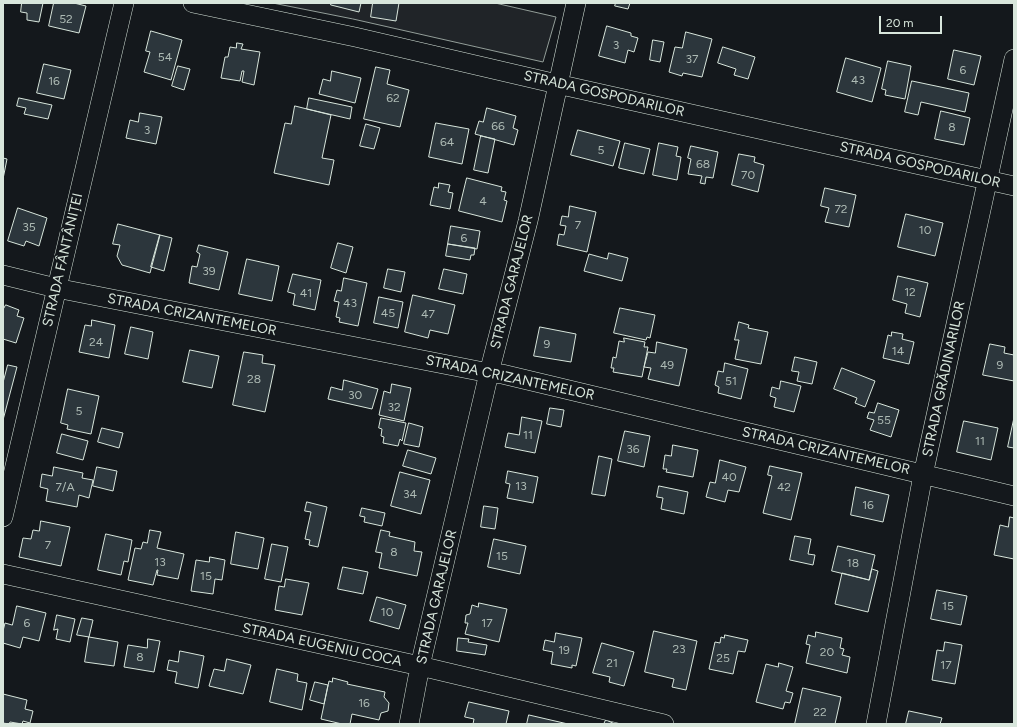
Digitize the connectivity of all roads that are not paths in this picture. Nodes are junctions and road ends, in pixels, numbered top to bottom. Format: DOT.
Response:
graph roads {
  1 [pos="124,3"];
  2 [pos="193,3"];
  3 [pos="576,3"];
  4 [pos="1014,58"];
  5 [pos="557,84"];
  6 [pos="987,180"];
  7 [pos="1014,186"];
  8 [pos="3,275"];
  9 [pos="56,288"];
  10 [pos="489,373"];
  11 [pos="923,474"];
  12 [pos="1014,496"];
  13 [pos="3,517"];
  14 [pos="3,574"];
  15 [pos="420,666"];
  16 [pos="409,724"];
  17 [pos="664,724"];
  18 [pos="876,724"];
  1 -- 9 [label="street, STRADA FÂNTÂNIȚEI"];
  2 -- 5 [label="street, STRADA GOSPODARILOR"];
  3 -- 5 [label="street, STRADA GARAJELOR"];
  4 -- 6 [label="street, STRADA GRĂDINARILOR"];
  5 -- 6 [label="street, STRADA GOSPODARILOR"];
  5 -- 10 [label="street, STRADA GARAJELOR"];
  6 -- 7 [label="street, STRADA GOSPODARILOR"];
  6 -- 11 [label="street, STRADA GRĂDINARILOR"];
  8 -- 9 [label="street, STRADA CRIZANTEMELOR"];
  9 -- 10 [label="street, STRADA CRIZANTEMELOR"];
  9 -- 13 [label="street, STRADA FÂNTÂNIȚEI"];
  10 -- 11 [label="street, STRADA CRIZANTEMELOR"];
  10 -- 15 [label="street, STRADA GARAJELOR"];
  11 -- 12 [label="street, STRADA CRIZANTEMELOR"];
  11 -- 18 [label="street, STRADA GRĂDINARILOR"];
  14 -- 15 [label="street, STRADA EUGENIU COCA"];
  15 -- 16 [label="street, STRADA GARAJELOR"];
  15 -- 17 [label="street, STRADA EUGENIU COCA"];
}
